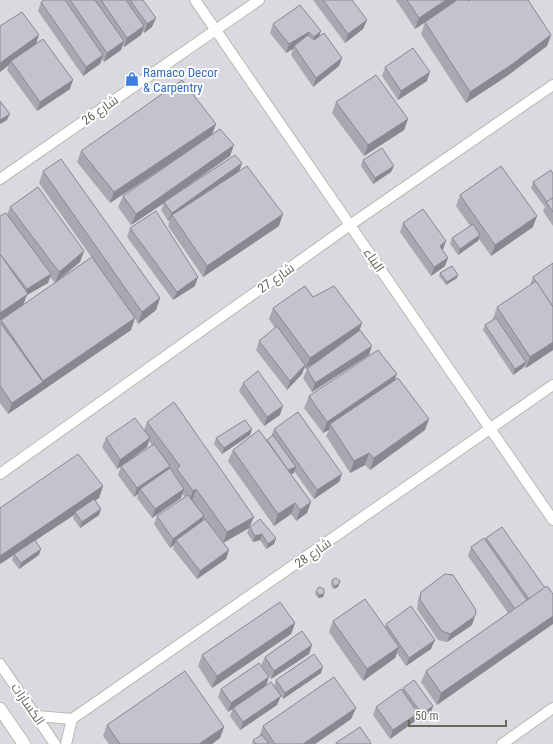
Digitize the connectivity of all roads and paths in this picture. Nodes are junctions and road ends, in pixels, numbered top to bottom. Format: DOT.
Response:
graph roads {
  1 [pos="195,0"];
  2 [pos="258,0"];
  3 [pos="217,30"];
  4 [pos="553,86"];
  5 [pos="0,179"];
  6 [pos="350,225"];
  7 [pos="553,385"];
  8 [pos="490,430"];
  9 [pos="0,474"];
  10 [pos="553,520"];
  11 [pos="0,664"];
  12 [pos="553,708"];
  13 [pos="0,709"];
  14 [pos="37,716"];
  15 [pos="72,719"];
  16 [pos="24,744"];
  17 [pos="55,744"];
  18 [pos="66,744"];
  19 [pos="502,744"];
  1 -- 3 [label="street, البناء"];
  2 -- 3 [label="street, شارع 26"];
  3 -- 5 [label="street, شارع 26"];
  3 -- 6 [label="street, البناء"];
  4 -- 6 [label="street, شارع 27"];
  6 -- 8 [label="street, البناء"];
  6 -- 9 [label="street, شارع 27"];
  7 -- 8 [label="street, شارع 28"];
  8 -- 10 [label="street, البناء"];
  8 -- 15 [label="street, شارع 28"];
  11 -- 14 [label="street, الكسارات"];
  12 -- 19 [label="street"];
  13 -- 16 [label="street"];
  14 -- 15 [label="street"];
  14 -- 17 [label="street, الكسارات"];
  15 -- 18 [label="street"];
}
